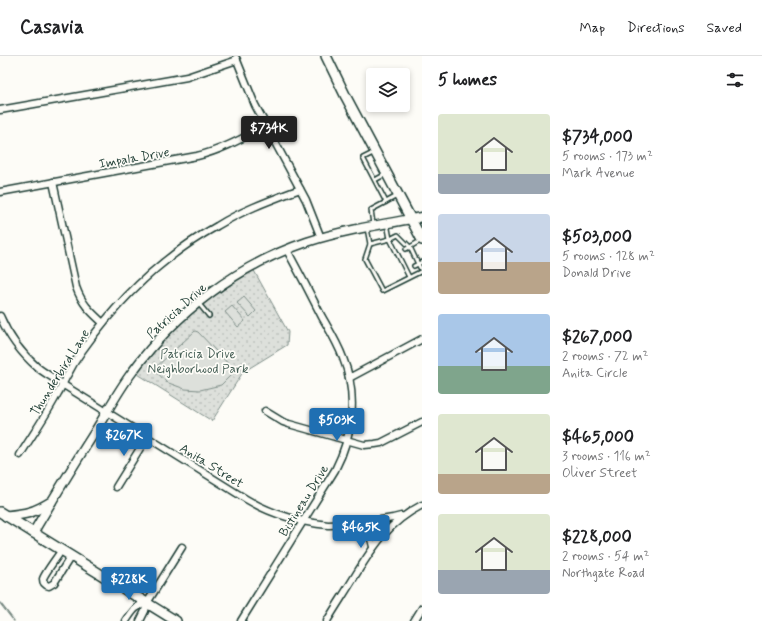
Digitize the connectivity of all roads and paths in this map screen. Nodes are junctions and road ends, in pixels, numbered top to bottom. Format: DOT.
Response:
graph roads {
  1 [pos="326,56"];
  2 [pos="236,58"];
  3 [pos="0,110"];
  4 [pos="266,126"];
  5 [pos="375,152"];
  6 [pos="387,174"];
  7 [pos="375,180"];
  8 [pos="53,182"];
  9 [pos="300,189"];
  10 [pos="0,192"];
  11 [pos="398,196"];
  12 [pos="386,202"];
  13 [pos="422,217"];
  14 [pos="411,219"];
  15 [pos="387,223"];
  16 [pos="370,227"];
  17 [pos="321,238"];
  18 [pos="390,239"];
  19 [pos="422,240"];
  20 [pos="370,244"];
  21 [pos="410,247"];
  22 [pos="406,249"];
  23 [pos="287,250"];
  24 [pos="413,252"];
  25 [pos="408,254"];
  26 [pos="415,257"];
  27 [pos="411,259"];
  28 [pos="420,263"];
  29 [pos="414,266"];
  30 [pos="409,277"];
  31 [pos="198,302"];
  32 [pos="0,316"];
  33 [pos="209,316"];
  34 [pos="103,323"];
  35 [pos="422,339"];
  36 [pos="349,378"];
  37 [pos="62,384"];
  38 [pos="264,411"];
  39 [pos="107,412"];
  40 [pos="422,422"];
  41 [pos="146,437"];
  42 [pos="347,440"];
  43 [pos="20,455"];
  44 [pos="116,488"];
  45 [pos="51,502"];
  46 [pos="422,505"];
  47 [pos="3,514"];
  48 [pos="406,514"];
  49 [pos="303,522"];
  50 [pos="354,525"];
  51 [pos="33,533"];
  52 [pos="182,547"];
  53 [pos="373,547"];
  54 [pos="61,551"];
  55 [pos="71,556"];
  56 [pos="147,603"];
  57 [pos="422,608"];
  58 [pos="126,621"];
  59 [pos="140,621"];
  60 [pos="176,621"];
  61 [pos="241,621"];
  62 [pos="327,621"];
  63 [pos="414,621"];
  1 -- 5 [label="main road"];
  2 -- 3 [label="street"];
  2 -- 4 [label="street"];
  4 -- 8 [label="street, Impala Drive"];
  4 -- 9 [label="street"];
  5 -- 6 [label="main road"];
  5 -- 7 [label="lane"];
  6 -- 7 [label="lane"];
  6 -- 11 [label="main road"];
  7 -- 12 [label="lane"];
  8 -- 10 [label="street, Impala Drive"];
  8 -- 34 [label="street"];
  9 -- 17 [label="street"];
  9 -- 34 [label="street, Thunderbird Lane"];
  11 -- 12 [label="lane"];
  11 -- 14 [label="main road"];
  12 -- 16 [label="lane"];
  13 -- 14 [label="street, Patricia Drive"];
  14 -- 15 [label="street, Patricia Drive"];
  14 -- 19 [label="main road"];
  15 -- 16 [label="street, Patricia Drive"];
  15 -- 18 [label="lane"];
  16 -- 17 [label="street, Patricia Drive"];
  16 -- 20 [label="lane"];
  17 -- 23 [label="street, Patricia Drive"];
  18 -- 20 [label="lane"];
  18 -- 21 [label="lane"];
  18 -- 30 [label="lane"];
  19 -- 21 [label="lane"];
  20 -- 30 [label="lane"];
  21 -- 22 [label="lane"];
  21 -- 24 [label="lane"];
  23 -- 31 [label="street, Patricia Drive"];
  23 -- 36 [label="street, Bistineau Drive"];
  24 -- 25 [label="lane"];
  24 -- 26 [label="lane"];
  26 -- 27 [label="lane"];
  26 -- 28 [label="lane"];
  28 -- 29 [label="lane"];
  28 -- 30 [label="lane"];
  31 -- 33 [label="lane"];
  31 -- 39 [label="street, Patricia Drive"];
  32 -- 37 [label="street, Anita Street"];
  34 -- 37 [label="street, Thunderbird Lane"];
  35 -- 36 [label="street"];
  36 -- 42 [label="street, Bistineau Drive"];
  37 -- 39 [label="street, Anita Street"];
  37 -- 43 [label="street, Thunderbird Lane"];
  38 -- 42 [label="street"];
  39 -- 41 [label="street, Anita Street"];
  39 -- 45 [label="street, Patricia Drive"];
  40 -- 42 [label="street"];
  41 -- 44 [label="street"];
  41 -- 49 [label="street, Anita Street"];
  42 -- 49 [label="street, Bistineau Drive"];
  45 -- 47 [label="main road"];
  45 -- 51 [label="street, Patricia Drive"];
  46 -- 48 [label="street"];
  47 -- 51 [label="main road"];
  48 -- 50 [label="street, Anita Street"];
  48 -- 53 [label="street"];
  49 -- 50 [label="street, Anita Street"];
  49 -- 61 [label="street, Bistineau Drive"];
  50 -- 53 [label="street"];
  51 -- 54 [label="main road"];
  52 -- 56 [label="street"];
  53 -- 62 [label="street"];
  54 -- 55 [label="main road"];
  54 -- 55 [label="street"];
  55 -- 56 [label="main road"];
  56 -- 58 [label="street"];
  56 -- 59 [label="street"];
  56 -- 60 [label="main road"];
  57 -- 63 [label="street"];
}
